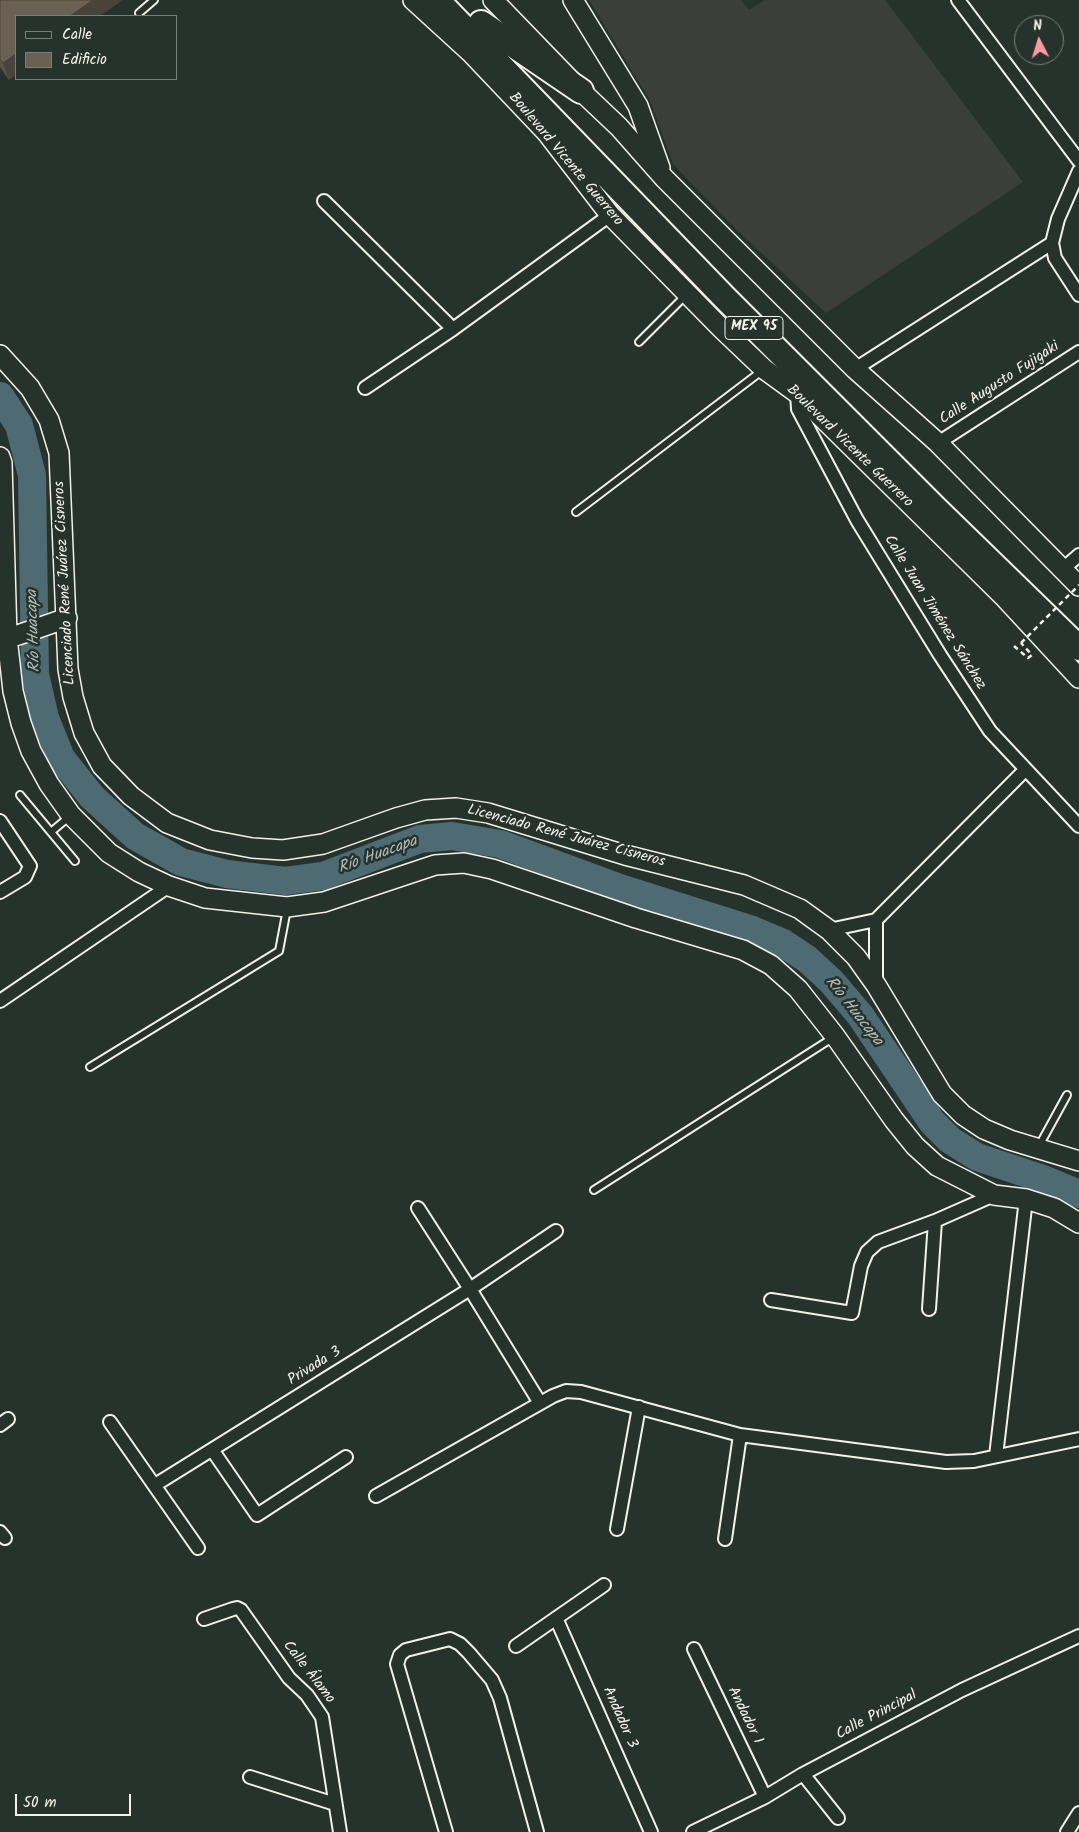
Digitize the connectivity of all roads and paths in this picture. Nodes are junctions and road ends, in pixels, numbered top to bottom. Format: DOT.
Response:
graph roads {
  1 [pos="154,0"];
  2 [pos="413,0"];
  3 [pos="437,0"];
  4 [pos="459,0"];
  5 [pos="493,0"];
  6 [pos="573,0"];
  7 [pos="963,2"];
  8 [pos="139,12"];
  9 [pos="481,23"];
  10 [pos="581,91"];
  11 [pos="638,106"];
  12 [pos="618,127"];
  13 [pos="546,133"];
  14 [pos="1079,161"];
  15 [pos="1079,171"];
  16 [pos="664,178"];
  17 [pos="614,183"];
  18 [pos="324,201"];
  19 [pos="610,215"];
  20 [pos="1052,243"];
  21 [pos="687,294"];
  22 [pos="1079,294"];
  23 [pos="453,329"];
  24 [pos="639,342"];
  25 [pos="1079,352"];
  26 [pos="0,355"];
  27 [pos="855,369"];
  28 [pos="764,370"];
  29 [pos="364,388"];
  30 [pos="797,394"];
  31 [pos="938,443"];
  32 [pos="0,457"];
  33 [pos="576,512"];
  34 [pos="1079,555"];
  35 [pos="1063,569"];
  36 [pos="2,577"];
  37 [pos="1079,585"];
  38 [pos="63,620"];
  39 [pos="1079,628"];
  40 [pos="9,638"];
  41 [pos="1014,646"];
  42 [pos="1079,648"];
  43 [pos="0,673"];
  44 [pos="1079,678"];
  45 [pos="13,691"];
  46 [pos="1025,770"];
  47 [pos="20,795"];
  48 [pos="70,815"];
  49 [pos="0,821"];
  50 [pos="1079,826"];
  51 [pos="51,832"];
  52 [pos="75,861"];
  53 [pos="169,886"];
  54 [pos="0,892"];
  55 [pos="287,907"];
  56 [pos="876,920"];
  57 [pos="829,930"];
  58 [pos="876,985"];
  59 [pos="0,1001"];
  60 [pos="835,1036"];
  61 [pos="90,1067"];
  62 [pos="1067,1095"];
  63 [pos="1039,1147"];
  64 [pos="1079,1161"];
  65 [pos="594,1190"];
  66 [pos="994,1196"];
  67 [pos="1026,1199"];
  68 [pos="418,1208"];
  69 [pos="935,1221"];
  70 [pos="1079,1223"];
  71 [pos="556,1231"];
  72 [pos="470,1289"];
  73 [pos="771,1300"];
  74 [pos="929,1309"];
  75 [pos="540,1403"];
  76 [pos="639,1408"];
  77 [pos="110,1422"];
  78 [pos="740,1435"];
  79 [pos="1079,1439"];
  80 [pos="213,1451"];
  81 [pos="996,1456"];
  82 [pos="346,1457"];
  83 [pos="156,1485"];
  84 [pos="376,1496"];
  85 [pos="617,1529"];
  86 [pos="725,1539"];
  87 [pos="198,1548"];
  88 [pos="604,1585"];
  89 [pos="556,1618"];
  90 [pos="204,1619"];
  91 [pos="1079,1636"];
  92 [pos="516,1646"];
  93 [pos="694,1649"];
  94 [pos="802,1774"];
  95 [pos="250,1777"];
  96 [pos="765,1797"];
  97 [pos="335,1804"];
  98 [pos="1079,1813"];
  99 [pos="838,1818"];
  100 [pos="340,1832"];
  101 [pos="446,1832"];
  102 [pos="537,1832"];
  103 [pos="651,1832"];
  104 [pos="693,1832"];
  105 [pos="1066,1832"];
  1 -- 8 [label="lane"];
  2 -- 13 [label="main road, Boulevard Vicente Guerrero"];
  3 -- 17 [label="highway, Boulevard Vicente Guerrero / MEX 95"];
  4 -- 9 [label="highway, Boulevard Vicente Guerrero / MEX 95"];
  5 -- 10 [label="main road"];
  6 -- 11 [label="main road"];
  7 -- 14 [label="street"];
  9 -- 10 [label="highway"];
  9 -- 39 [label="highway, Boulevard Vicente Guerrero / MEX 95"];
  10 -- 12 [label="main road"];
  11 -- 12 [label="main road"];
  11 -- 16 [label="main road"];
  12 -- 16 [label="main road"];
  13 -- 17 [label="highway"];
  13 -- 19 [label="main road, Boulevard Vicente Guerrero"];
  15 -- 20 [label="street"];
  16 -- 27 [label="main road"];
  17 -- 42 [label="highway, Boulevard Vicente Guerrero / MEX 95"];
  18 -- 23 [label="street"];
  19 -- 21 [label="main road, Boulevard Vicente Guerrero"];
  19 -- 23 [label="street"];
  20 -- 22 [label="street"];
  20 -- 27 [label="street"];
  21 -- 24 [label="lane"];
  21 -- 28 [label="main road, Boulevard Vicente Guerrero"];
  23 -- 29 [label="street"];
  25 -- 31 [label="street, Calle Augusto Fujigaki"];
  26 -- 38 [label="main road, Licenciado René Juárez Cisneros"];
  27 -- 31 [label="main road"];
  28 -- 30 [label="main road, Boulevard Vicente Guerrero"];
  28 -- 33 [label="lane"];
  30 -- 44 [label="main road, Boulevard Vicente Guerrero"];
  30 -- 46 [label="street, Calle Juan Jiménez Sánchez"];
  31 -- 35 [label="main road"];
  32 -- 36 [label="main road"];
  34 -- 35 [label="street"];
  35 -- 37 [label="main road"];
  36 -- 40 [label="main road"];
  37 -- 41 [label="path, bridge"];
  38 -- 40 [label="main road"];
  38 -- 57 [label="main road, Licenciado René Juárez Cisneros"];
  40 -- 45 [label="main road"];
  43 -- 45 [label="main road"];
  45 -- 48 [label="main road"];
  46 -- 50 [label="street, Calle Juan Jiménez Sánchez"];
  46 -- 56 [label="street"];
  47 -- 51 [label="lane"];
  48 -- 51 [label="lane"];
  48 -- 53 [label="main road"];
  49 -- 54 [label="street"];
  51 -- 52 [label="lane"];
  53 -- 55 [label="main road"];
  53 -- 59 [label="street"];
  55 -- 60 [label="main road"];
  55 -- 61 [label="lane"];
  56 -- 57 [label="street"];
  56 -- 58 [label="street"];
  57 -- 58 [label="main road, Licenciado René Juárez Cisneros"];
  58 -- 63 [label="main road, Licenciado René Juárez Cisneros"];
  60 -- 65 [label="lane"];
  60 -- 66 [label="main road"];
  62 -- 63 [label="lane"];
  63 -- 64 [label="main road, Licenciado René Juárez Cisneros"];
  66 -- 67 [label="main road"];
  66 -- 69 [label="street"];
  67 -- 70 [label="main road"];
  67 -- 81 [label="street"];
  68 -- 72 [label="street"];
  69 -- 73 [label="street"];
  69 -- 74 [label="street"];
  71 -- 72 [label="street, Privada 3"];
  72 -- 75 [label="street"];
  72 -- 80 [label="street, Privada 3"];
  75 -- 76 [label="street"];
  75 -- 84 [label="street"];
  76 -- 78 [label="street"];
  76 -- 85 [label="street"];
  77 -- 83 [label="street"];
  78 -- 81 [label="street"];
  78 -- 86 [label="street"];
  79 -- 81 [label="street"];
  80 -- 82 [label="street"];
  80 -- 83 [label="street, Privada 3"];
  83 -- 87 [label="street"];
  88 -- 89 [label="street"];
  89 -- 92 [label="street"];
  89 -- 103 [label="street, Andador 3"];
  90 -- 97 [label="street, Calle Álamo"];
  91 -- 94 [label="street, Calle Principal"];
  93 -- 96 [label="street, Andador 1"];
  94 -- 96 [label="street, Calle Principal"];
  94 -- 99 [label="street"];
  95 -- 97 [label="street"];
  96 -- 104 [label="street, Calle Principal"];
  97 -- 100 [label="street, Calle Álamo"];
  98 -- 105 [label="street"];
  101 -- 102 [label="street"];
}
